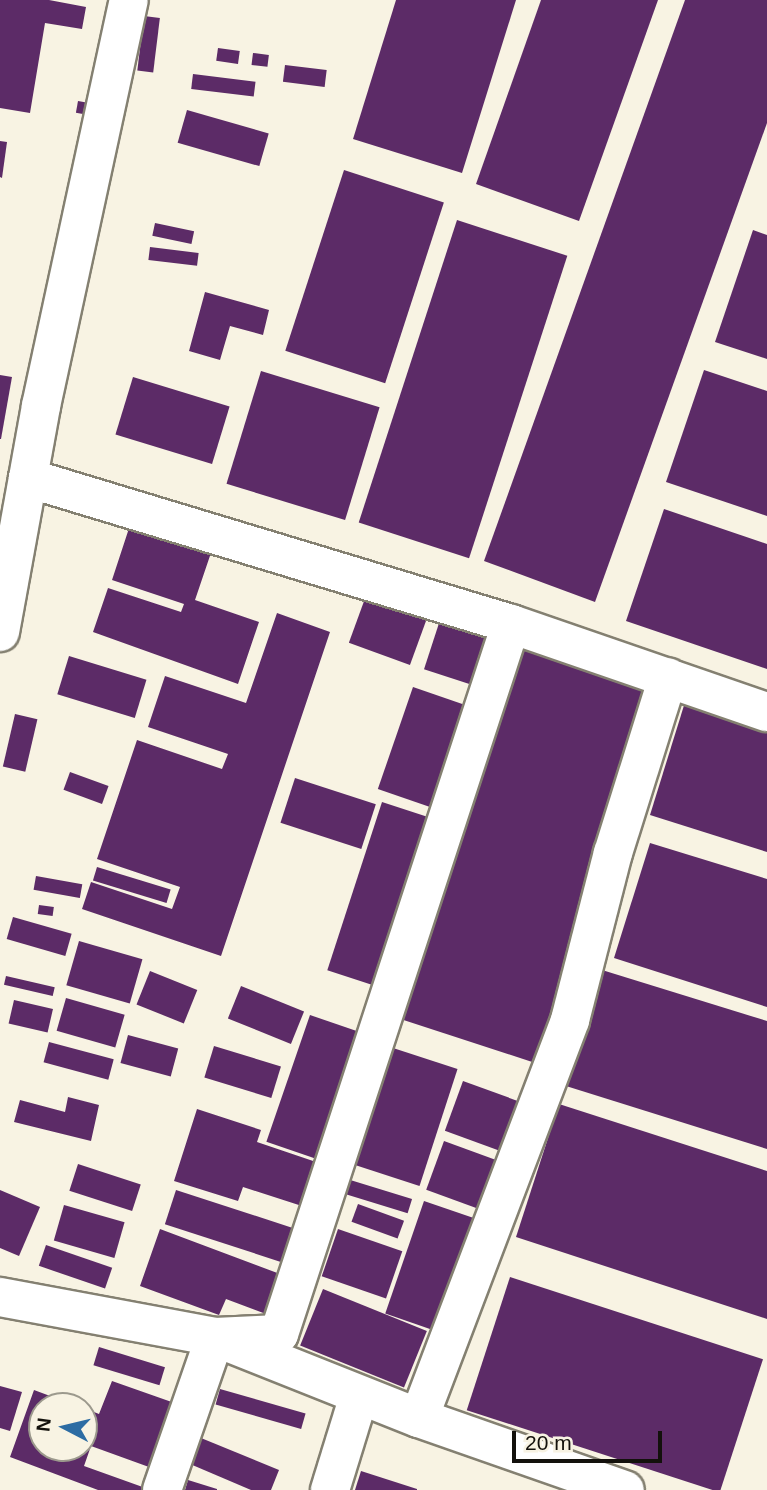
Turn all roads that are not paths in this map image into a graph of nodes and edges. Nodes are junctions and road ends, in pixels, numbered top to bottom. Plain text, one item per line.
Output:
1 (129, 0) edge
2 (28, 478) junction
3 (511, 624) junction
4 (0, 632) edge
5 (668, 677) junction
6 (767, 712) edge
7 (0, 1297) edge
8 (215, 1337) junction
9 (359, 1396) junction
10 (419, 1418) junction
11 (162, 1490) edge
12 (330, 1490) edge
13 (625, 1490) edge

1 - 2 street
2 - 3 street
2 - 4 street
3 - 5 street
3 - 8 street
5 - 6 street
5 - 10 street
7 - 8 street
8 - 9 street
8 - 11 street
9 - 10 street
9 - 12 street
10 - 13 street

